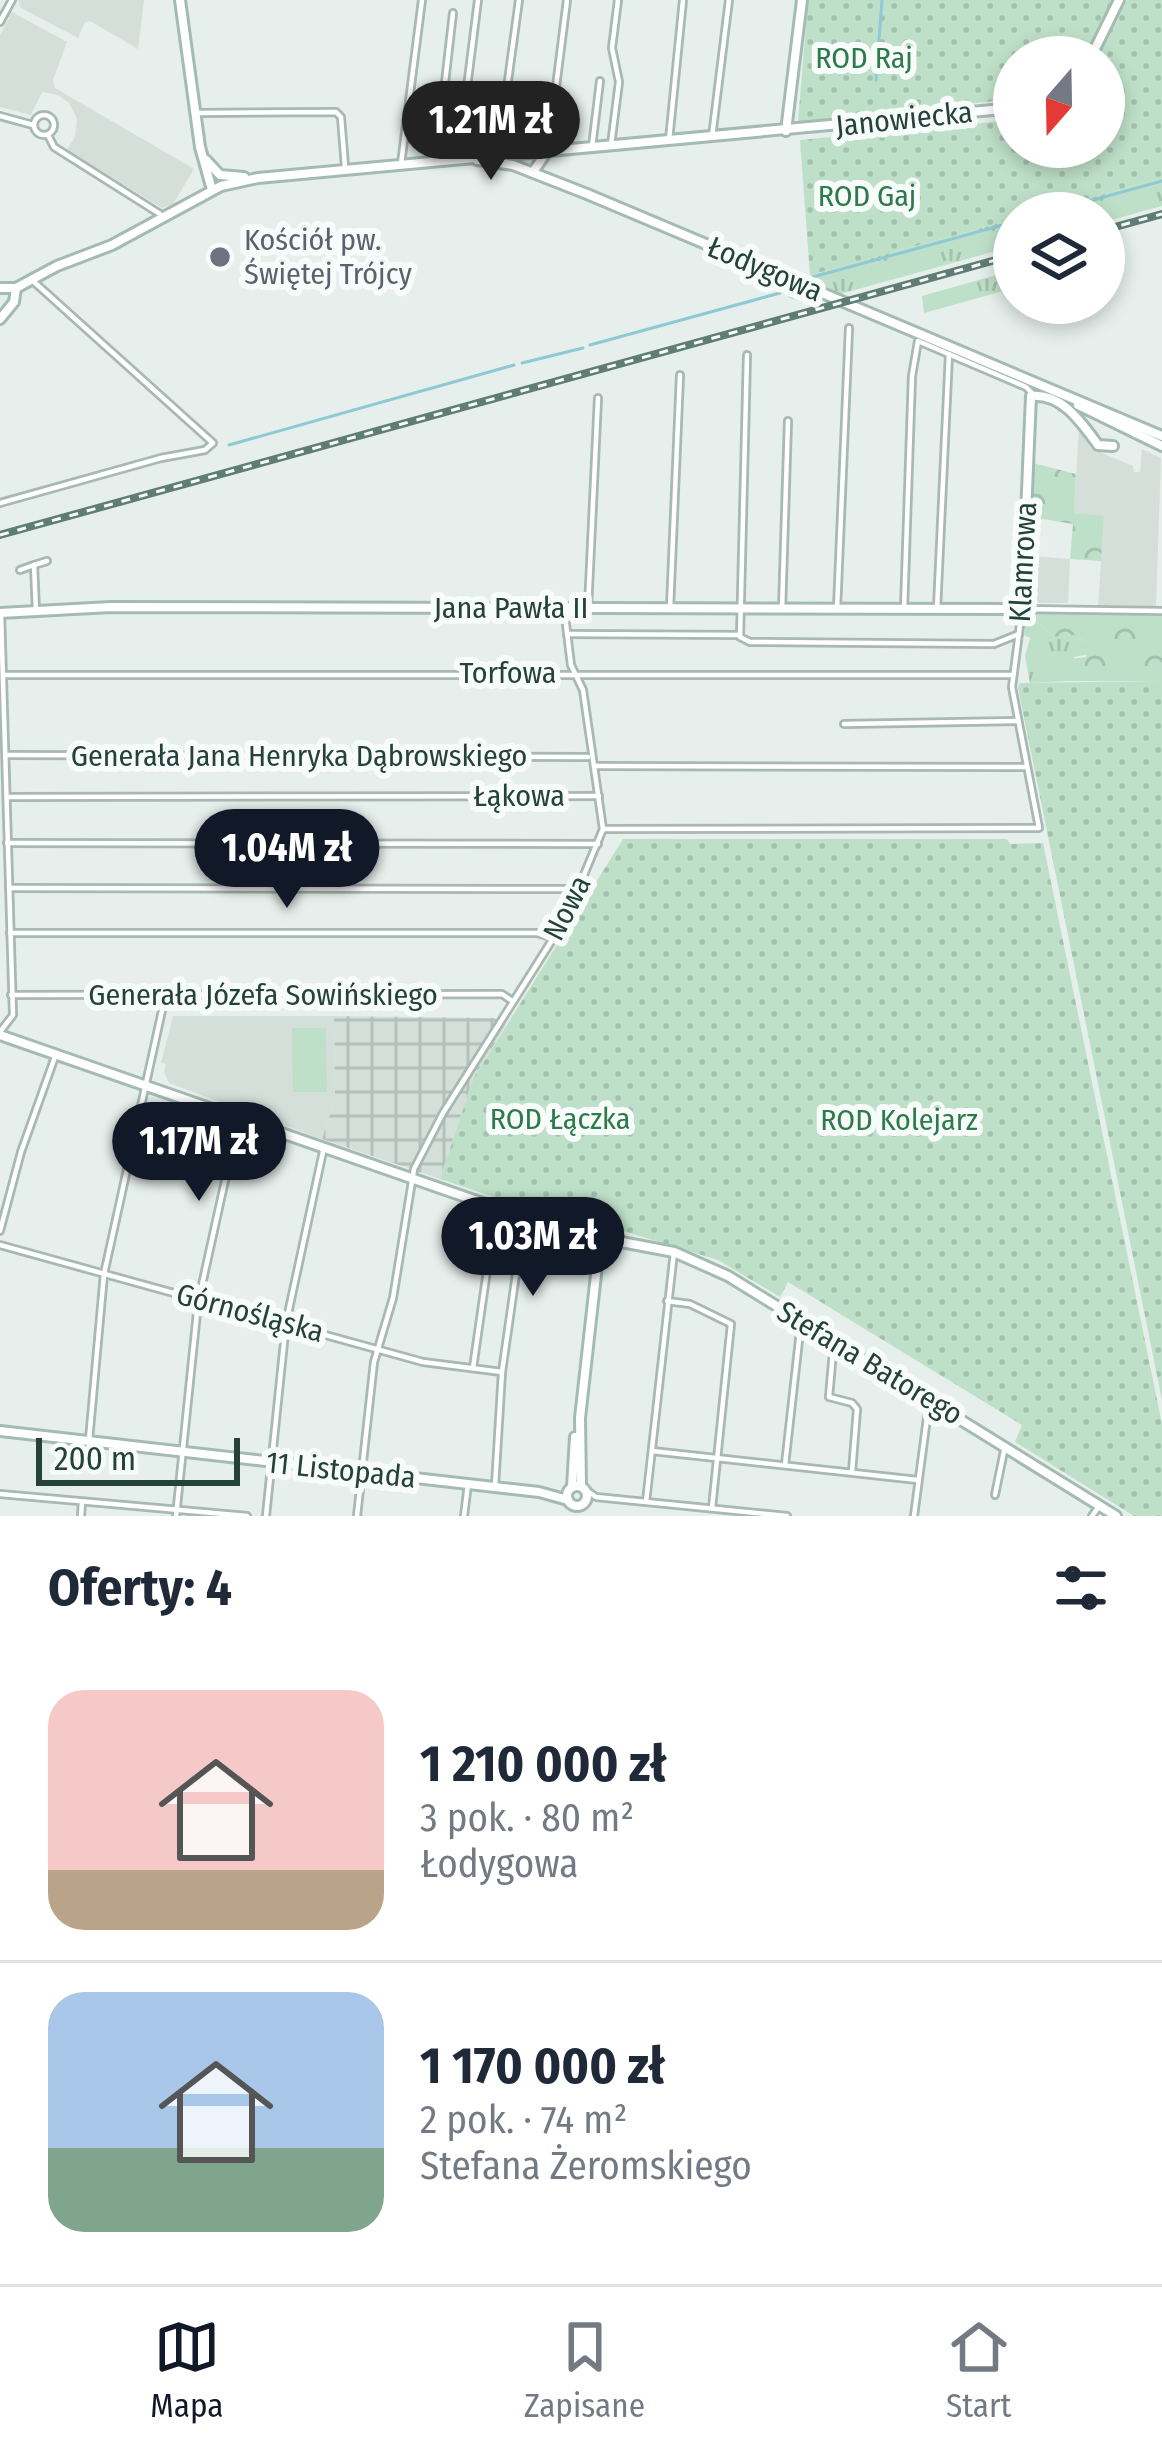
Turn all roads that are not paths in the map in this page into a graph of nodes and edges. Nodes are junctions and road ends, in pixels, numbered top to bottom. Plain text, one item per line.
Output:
1 (12, 0) edge
2 (180, 0) edge
3 (422, 0) edge
4 (478, 0) edge
5 (519, 0) edge
6 (567, 0) edge
7 (618, 0) edge
8 (683, 0) edge
9 (729, 0) edge
10 (802, 0) edge
11 (1119, 0) edge
12 (453, 14) dead end
13 (0, 22) edge
14 (1101, 36) edge
15 (600, 81) dead end
16 (993, 110) edge
17 (196, 113) junction
18 (0, 116) edge
19 (33, 125) junction
20 (790, 130) junction
21 (48, 135) junction
22 (712, 137) junction
23 (669, 140) junction
24 (200, 146) junction
25 (611, 146) junction
26 (592, 147) junction
27 (548, 150) junction
28 (498, 154) junction
29 (458, 159) junction
30 (436, 161) junction
31 (400, 164) junction
32 (345, 169) junction
33 (532, 172) junction
34 (258, 178) junction
35 (212, 190) junction
36 (160, 214) dead end
37 (33, 280) junction
38 (0, 288) edge
39 (16, 288) junction
40 (0, 319) edge
41 (849, 328) dead end
42 (950, 354) junction
43 (747, 355) dead end
44 (680, 375) dead end
45 (1033, 395) junction
46 (598, 398) dead end
47 (788, 421) dead end
48 (1127, 426) junction
49 (1162, 436) edge
50 (1162, 446) edge
51 (0, 503) edge
52 (47, 561) dead end
53 (34, 565) junction
54 (20, 570) dead end
55 (565, 608) junction
56 (588, 608) junction
57 (670, 608) junction
58 (740, 609) junction
59 (837, 609) junction
60 (904, 609) junction
61 (937, 609) junction
62 (1022, 609) junction
63 (782, 610) junction
64 (36, 611) junction
65 (1162, 611) edge
66 (0, 613) edge
67 (567, 634) junction
68 (740, 634) junction
69 (1020, 634) junction
70 (575, 673) junction
71 (3, 675) edge
72 (1012, 675) junction
73 (2, 720) edge
74 (1018, 721) junction
75 (844, 724) dead end
76 (6, 754) junction
77 (591, 757) junction
78 (594, 766) junction
79 (1027, 767) junction
80 (599, 796) junction
81 (7, 797) junction
82 (603, 829) junction
83 (598, 844) junction
84 (5, 847) edge
85 (9, 888) junction
86 (579, 889) junction
87 (10, 933) junction
88 (554, 938) junction
89 (11, 995) junction
90 (165, 997) junction
91 (512, 1001) junction
92 (0, 1034) edge
93 (56, 1054) junction
94 (146, 1085) junction
95 (239, 1117) junction
96 (324, 1148) junction
97 (412, 1179) junction
98 (496, 1208) junction
99 (524, 1218) junction
100 (0, 1231) edge
101 (591, 1236) junction
102 (611, 1240) junction
103 (0, 1246) edge
104 (599, 1247) junction
105 (674, 1252) junction
106 (104, 1274) junction
107 (199, 1300) junction
108 (667, 1301) junction
109 (801, 1322) junction
110 (286, 1323) junction
111 (378, 1349) junction
112 (833, 1352) dead end
113 (473, 1368) junction
114 (502, 1372) junction
115 (930, 1400) junction
116 (0, 1431) edge
117 (88, 1442) junction
118 (1005, 1446) junction
119 (652, 1451) junction
120 (183, 1452) junction
121 (718, 1458) junction
122 (273, 1462) junction
123 (784, 1465) junction
124 (363, 1472) junction
125 (852, 1472) junction
126 (918, 1480) junction
127 (467, 1484) junction
128 (495, 1487) junction
129 (0, 1495) edge
130 (994, 1495) dead end
131 (575, 1500) edge
132 (82, 1502) junction
133 (646, 1502) junction
134 (1100, 1505) junction
135 (712, 1508) junction
136 (177, 1513) edge
137 (81, 1516) edge
138 (247, 1516) edge
139 (266, 1516) edge
140 (357, 1516) edge
141 (464, 1516) edge
142 (787, 1516) edge
143 (914, 1516) edge
144 (1092, 1516) edge
145 (1116, 1516) edge

1 - 13 street
2 - 17 street
3 - 31 street
4 - 29 street
5 - 28 street
6 - 27 street
7 - 25 street
8 - 23 street
9 - 22 street
10 - 20 street
11 - 14 street
12 - 30 street
15 - 26 street
16 - 20 street, Janowiecka
17 - 24 street
17 - 32 street
18 - 19 street
19 - 21 street
19 - 21 street
20 - 22 street, Janowiecka
21 - 36 street
22 - 23 street, Janowiecka
23 - 25 street, Janowiecka
24 - 34 street
24 - 35 street
25 - 26 street, Janowiecka
26 - 27 street, Janowiecka
27 - 28 street, Janowiecka
27 - 33 street
28 - 29 street, Janowiecka
29 - 30 street
29 - 33 street, Łodygowa
30 - 31 street
31 - 32 street
32 - 34 street
33 - 48 street, Łodygowa
34 - 35 street
35 - 37 street
37 - 39 street
37 - 51 street
38 - 39 street
39 - 40 street
41 - 59 street
42 - 45 street
42 - 60 street
42 - 61 street
43 - 58 street
44 - 57 street
45 - 48 street
45 - 62 street, Klamrowa
46 - 56 street
47 - 63 street
48 - 49 street, Łodygowa
48 - 50 street, Łodygowa
52 - 53 street
53 - 54 street
53 - 64 street
55 - 56 street, Jana Pawła II
55 - 64 street, Jana Pawła II
55 - 67 street, Nowa
56 - 57 street, Jana Pawła II
57 - 58 street, Jana Pawła II
58 - 63 street, Jana Pawła II
58 - 68 street
59 - 60 street, Jana Pawła II
59 - 63 street, Jana Pawła II
60 - 61 street, Jana Pawła II
61 - 62 street, Jana Pawła II
62 - 65 street
62 - 69 street, Klamrowa
64 - 66 street, Jana Pawła II
66 - 71 street
67 - 68 street
67 - 70 street, Nowa
68 - 69 street
69 - 72 street, Klamrowa
70 - 71 street, Torfowa
70 - 72 street, Torfowa
70 - 77 street, Nowa
71 - 73 street
72 - 74 street, Klamrowa
73 - 76 street
74 - 75 street
74 - 79 street, Klamrowa
76 - 77 street, Generała Jana Henryka Dąbrowskiego
76 - 81 street
77 - 78 street, Nowa
78 - 79 street, Łąkowa
78 - 80 street, Nowa
79 - 82 street, Klamrowa
80 - 81 street, Łąkowa
80 - 82 street, Nowa
81 - 84 street
82 - 83 street, Nowa
83 - 84 street
83 - 86 street, Nowa
84 - 85 street
85 - 86 street
85 - 87 street
86 - 88 street, Nowa
87 - 88 street
87 - 89 street
88 - 91 street, Nowa
89 - 90 street, Generała Józefa Sowińskiego
89 - 92 street
90 - 91 street, Generała Józefa Sowińskiego
90 - 94 street
91 - 97 street, Nowa
92 - 93 street
93 - 94 street
93 - 100 street
94 - 95 street
94 - 106 street
95 - 96 street
95 - 107 street
96 - 97 street
96 - 110 street
97 - 98 street
97 - 111 street, Nowa
98 - 99 street
98 - 113 street
99 - 101 street
99 - 114 street
101 - 102 street, Stefana Batorego
101 - 104 street
102 - 104 street
102 - 105 street, Stefana Batorego
103 - 106 street, Górnośląska
104 - 131 street
105 - 108 street
105 - 109 street, Stefana Batorego
106 - 107 street, Górnośląska
106 - 117 street
107 - 110 street, Górnośląska
107 - 120 street
108 - 119 street
108 - 121 street
109 - 115 street, Stefana Batorego
109 - 123 street
110 - 111 street, Górnośląska
110 - 122 street
111 - 113 street, Górnośląska
111 - 124 street, Nowa
112 - 125 street
113 - 114 street, Górnośląska
114 - 128 street
115 - 118 street, Stefana Batorego
115 - 126 street
116 - 117 street, 11 Listopada
117 - 120 street, 11 Listopada
118 - 130 street
118 - 134 street, Stefana Batorego
119 - 121 street
119 - 133 street
120 - 122 street, 11 Listopada
120 - 136 street
121 - 123 street
121 - 135 street
122 - 124 street, 11 Listopada
122 - 139 street
123 - 125 street
124 - 127 street, 11 Listopada
124 - 140 street, Nowa
125 - 126 street
126 - 143 street
127 - 128 street, 11 Listopada
127 - 141 street
128 - 131 street, 11 Listopada
129 - 132 street
131 - 133 street
132 - 136 street
132 - 137 street
133 - 135 street
134 - 144 street
134 - 145 street, Stefana Batorego
135 - 142 street
136 - 138 street

